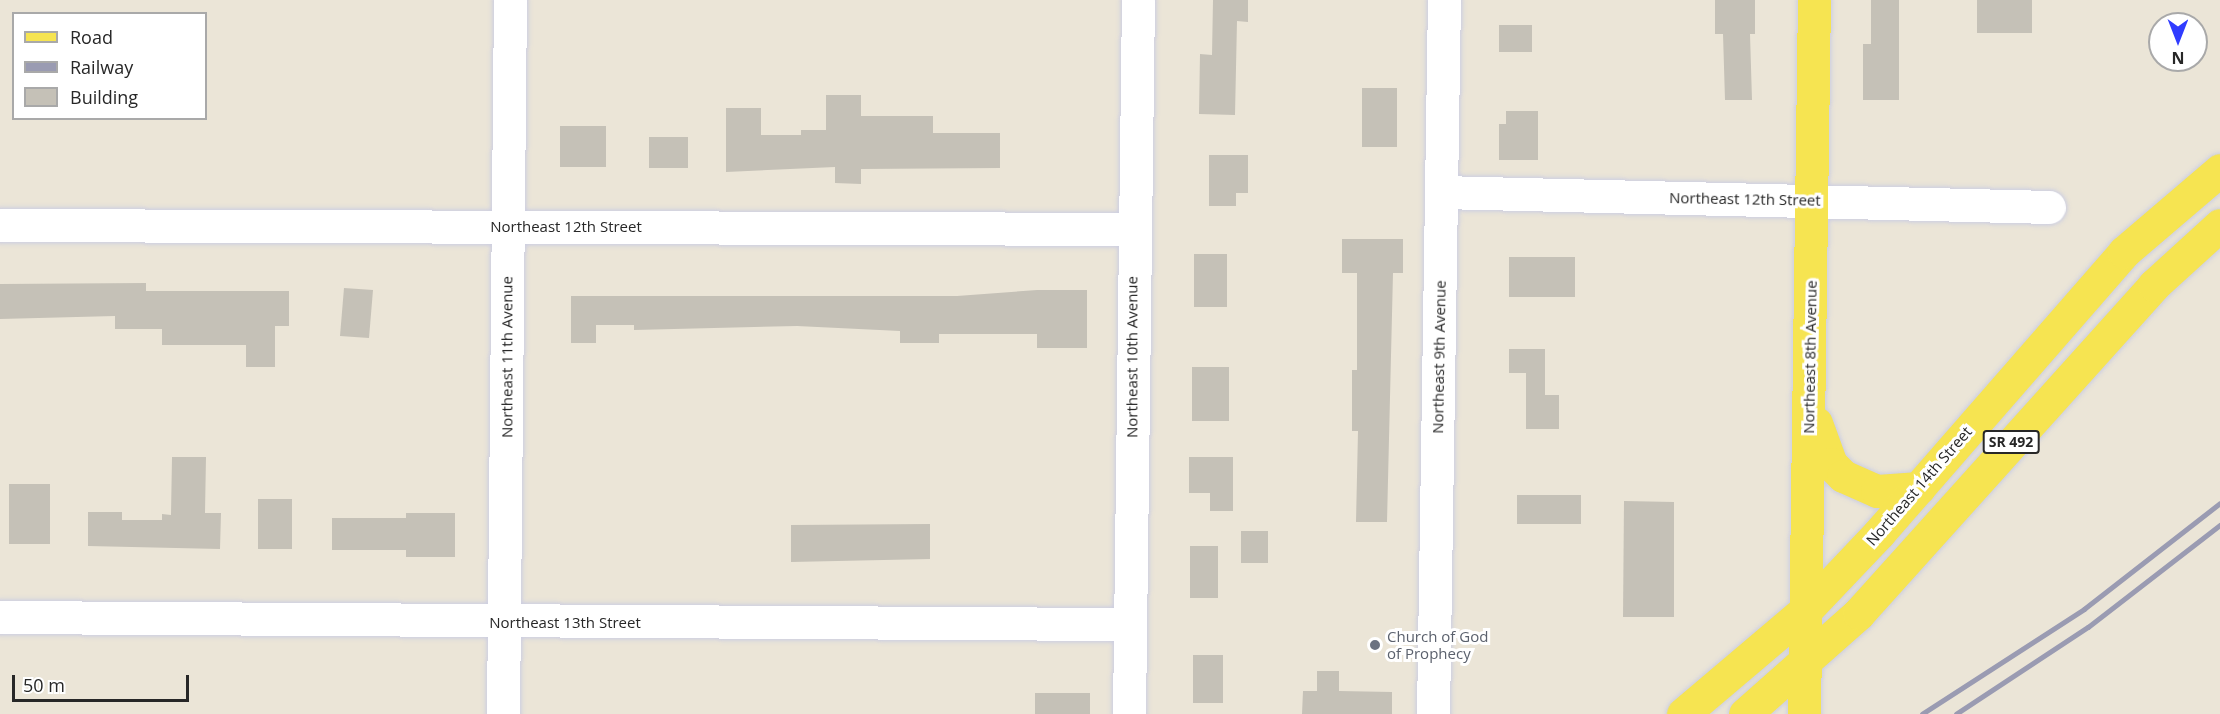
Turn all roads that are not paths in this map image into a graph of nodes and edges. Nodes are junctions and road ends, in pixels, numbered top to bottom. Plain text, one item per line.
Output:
1 (510, 0) edge
2 (1138, 0) edge
3 (1444, 0) edge
4 (1814, 0) edge
5 (2220, 170) edge
6 (1441, 192) junction
7 (1812, 200) junction
8 (2049, 207) dead end
9 (0, 225) edge
10 (2220, 225) edge
11 (508, 227) junction
12 (1133, 229) junction
13 (1810, 406) junction
14 (1919, 488) junction
15 (1807, 609) junction
16 (0, 617) edge
17 (505, 623) junction
18 (1129, 624) junction
19 (1806, 663) junction
20 (503, 714) edge
21 (1129, 714) edge
22 (1433, 714) edge
23 (1683, 714) edge
24 (1745, 714) edge
25 (1804, 714) edge

1 - 11 street, Northeast 11th Avenue
2 - 12 street, Northeast 10th Avenue
3 - 6 street, Northeast 9th Avenue
4 - 7 main road, Northeast 8th Avenue
5 - 14 main road, Northeast 14th Street / SR 492
6 - 7 street, Northeast 12th Street
6 - 22 street, Northeast 9th Avenue
7 - 8 street, Northeast 12th Street
7 - 13 main road, Northeast 8th Avenue
9 - 11 street, Northeast 12th Street
10 - 19 main road, SR 492
11 - 12 street, Northeast 12th Street
11 - 17 street, Northeast 11th Avenue
12 - 18 street, Northeast 10th Avenue
13 - 14 main road
13 - 15 main road, Northeast 8th Avenue
14 - 15 main road, Northeast 14th Street / SR 492
15 - 19 main road, Northeast 8th Avenue
15 - 23 main road, Northeast 14th Street / SR 492
16 - 17 street, Northeast 13th Street
17 - 18 street, Northeast 13th Street
17 - 20 street, Northeast 11th Avenue
18 - 21 street, Northeast 10th Avenue
19 - 24 main road, SR 492
19 - 25 main road, Northeast 8th Avenue

